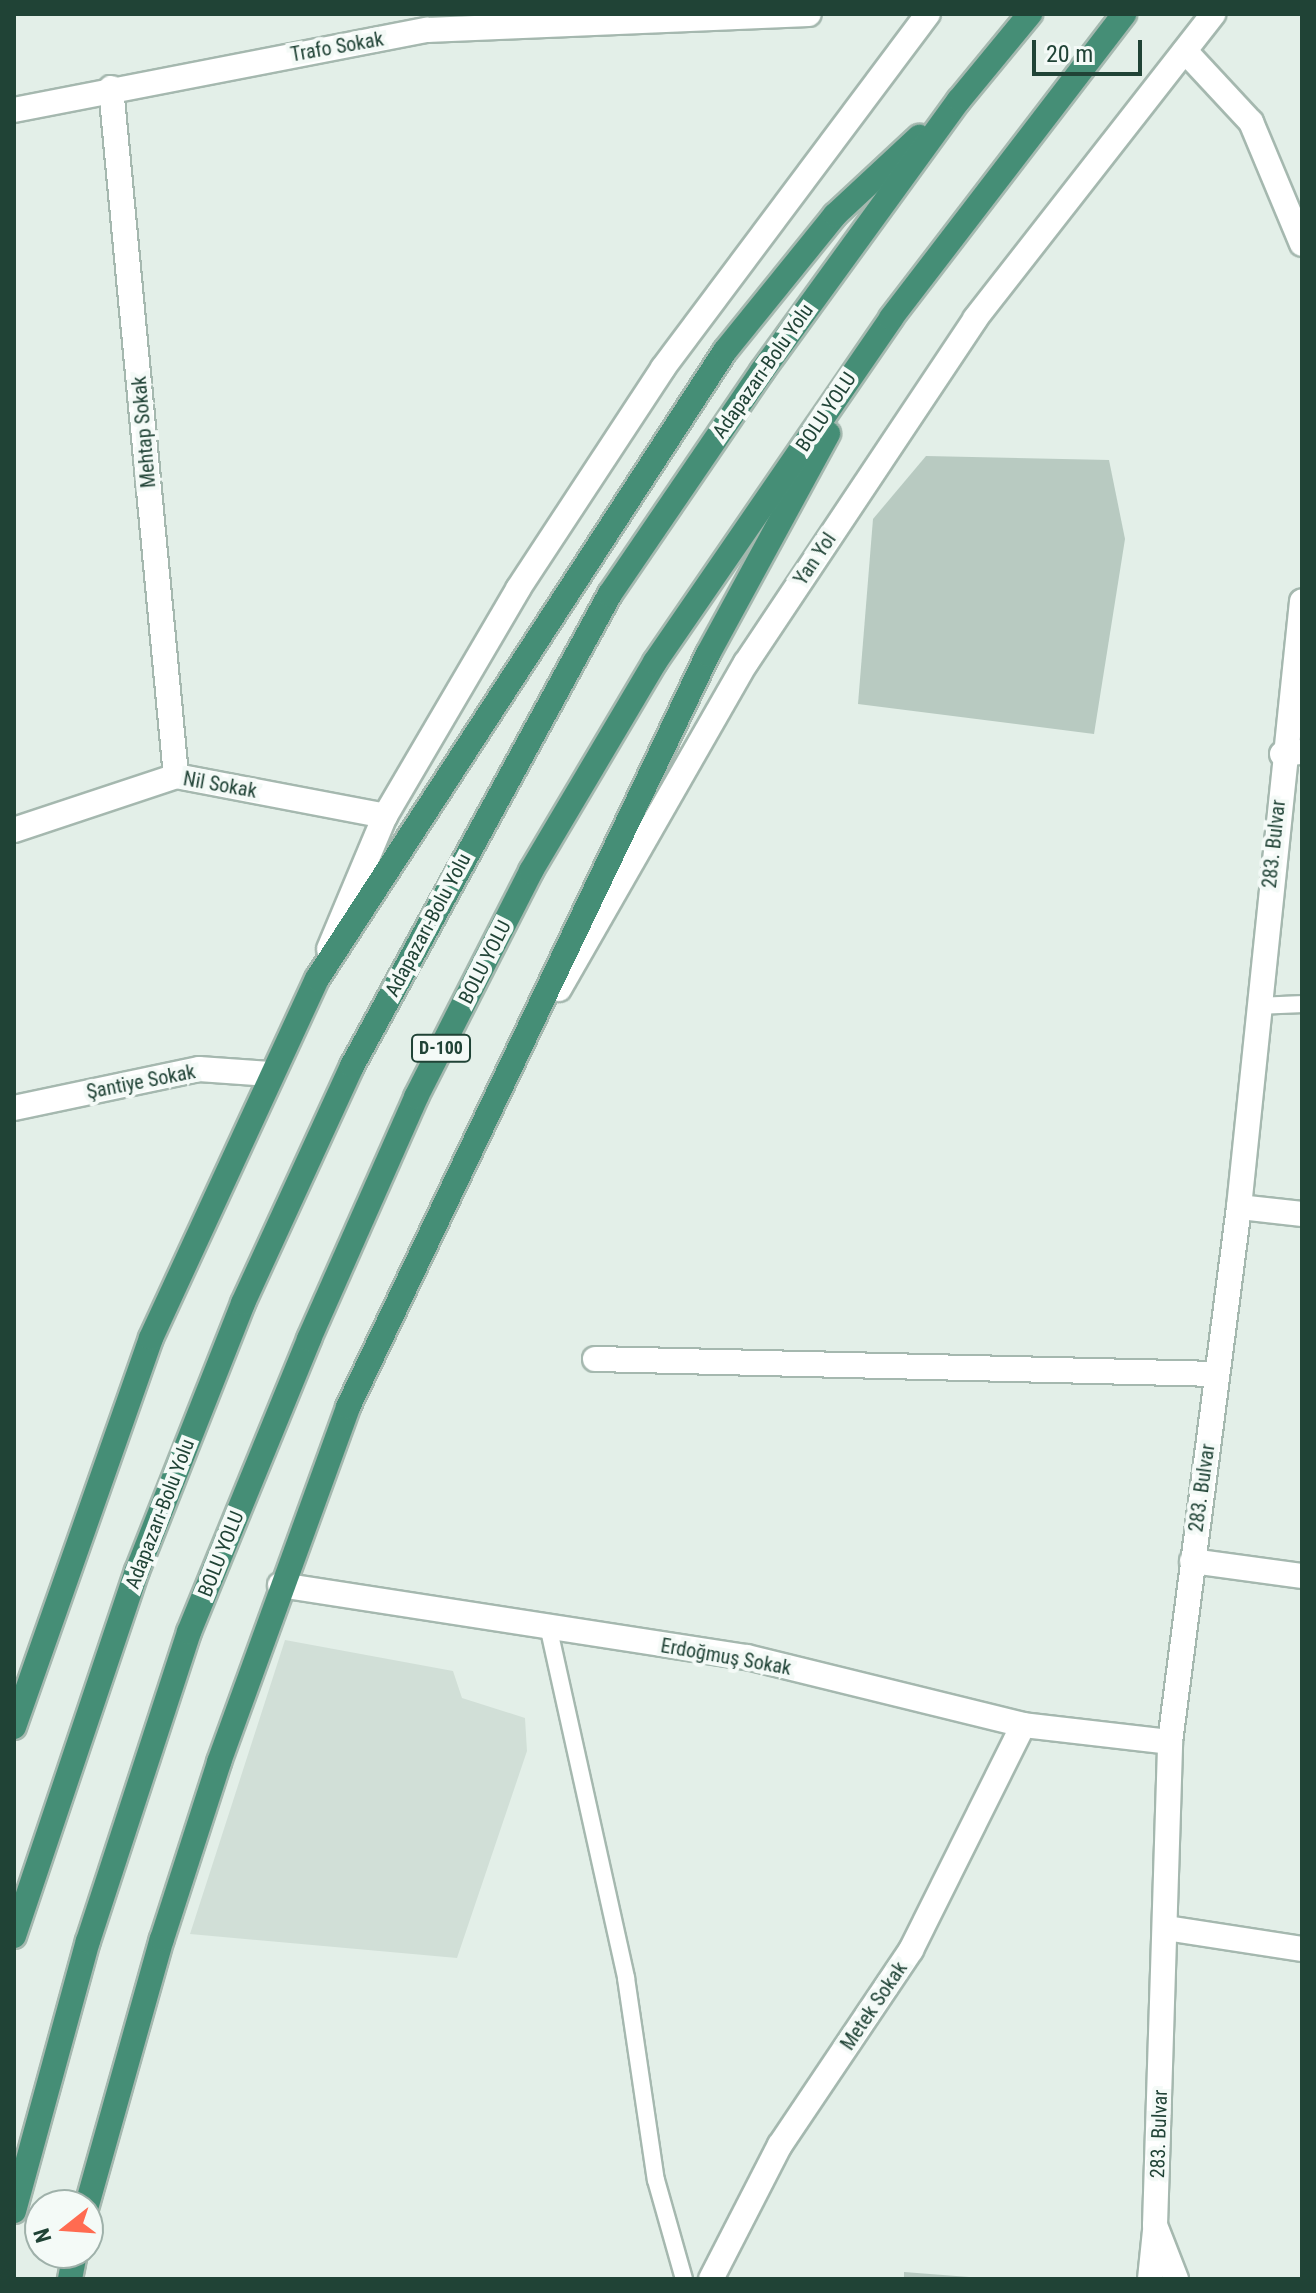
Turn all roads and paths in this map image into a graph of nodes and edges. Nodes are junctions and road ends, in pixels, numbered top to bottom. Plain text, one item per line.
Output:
1 (809, 14) edge
2 (928, 14) edge
3 (1030, 14) edge
4 (1124, 14) edge
5 (1213, 14) edge
6 (489, 19) edge
7 (1185, 51) junction
8 (111, 88) junction
9 (959, 100) junction
10 (14, 110) edge
11 (1302, 244) edge
12 (891, 318) junction
13 (1302, 601) edge
14 (1292, 753) edge
15 (176, 776) junction
16 (385, 816) junction
17 (14, 830) edge
18 (317, 979) junction
19 (1302, 1004) edge
20 (1258, 1006) junction
21 (270, 1074) junction
22 (14, 1108) edge
23 (472, 1140) junction
24 (1239, 1207) junction
25 (1302, 1214) edge
26 (595, 1359) dead end
27 (1217, 1374) junction
28 (1192, 1561) junction
29 (1302, 1576) edge
30 (280, 1585) junction
31 (549, 1630) junction
32 (1023, 1725) junction
33 (14, 1727) edge
34 (1170, 1742) junction
35 (1166, 1928) junction
36 (14, 1936) edge
37 (1302, 1949) edge
38 (92, 2189) edge
39 (14, 2211) edge
40 (1155, 2225) junction
41 (684, 2279) edge
42 (711, 2279) edge
43 (1150, 2279) edge
44 (1163, 2279) edge
45 (1176, 2279) edge

1 - 6 street, Trafo Sokak
2 - 16 street
3 - 9 highway, Adapazarı-Bolu Yolu
4 - 12 highway, BOLU YOLU / D-100
5 - 7 street, Yan Yol
6 - 8 street, Trafo Sokak
7 - 11 street
7 - 23 street, Yan Yol
8 - 10 street, Trafo Sokak
8 - 15 street, Mehtap Sokak
9 - 18 highway
9 - 36 highway, Adapazarı-Bolu Yolu
12 - 23 highway
12 - 39 highway, BOLU YOLU / D-100
13 - 14 street, 283. Bulvar
14 - 20 street, 283. Bulvar
15 - 16 street, Nil Sokak
15 - 17 street, Nil Sokak
16 - 18 street
18 - 21 highway
19 - 20 lane
20 - 24 street, 283. Bulvar
21 - 22 street, Şantiye Sokak
21 - 33 highway
23 - 30 highway
24 - 25 street
24 - 27 street, 283. Bulvar
26 - 27 street
27 - 28 street, 283. Bulvar
28 - 29 street
28 - 34 street, 283. Bulvar
30 - 31 street, Erdoğmuş Sokak
30 - 38 highway
31 - 32 street, Erdoğmuş Sokak
31 - 41 lane
32 - 34 street, Erdoğmuş Sokak
32 - 42 street, Metek Sokak
34 - 35 street, 283. Bulvar
35 - 37 street
35 - 40 street, 283. Bulvar
40 - 43 street
40 - 44 street
40 - 45 street

